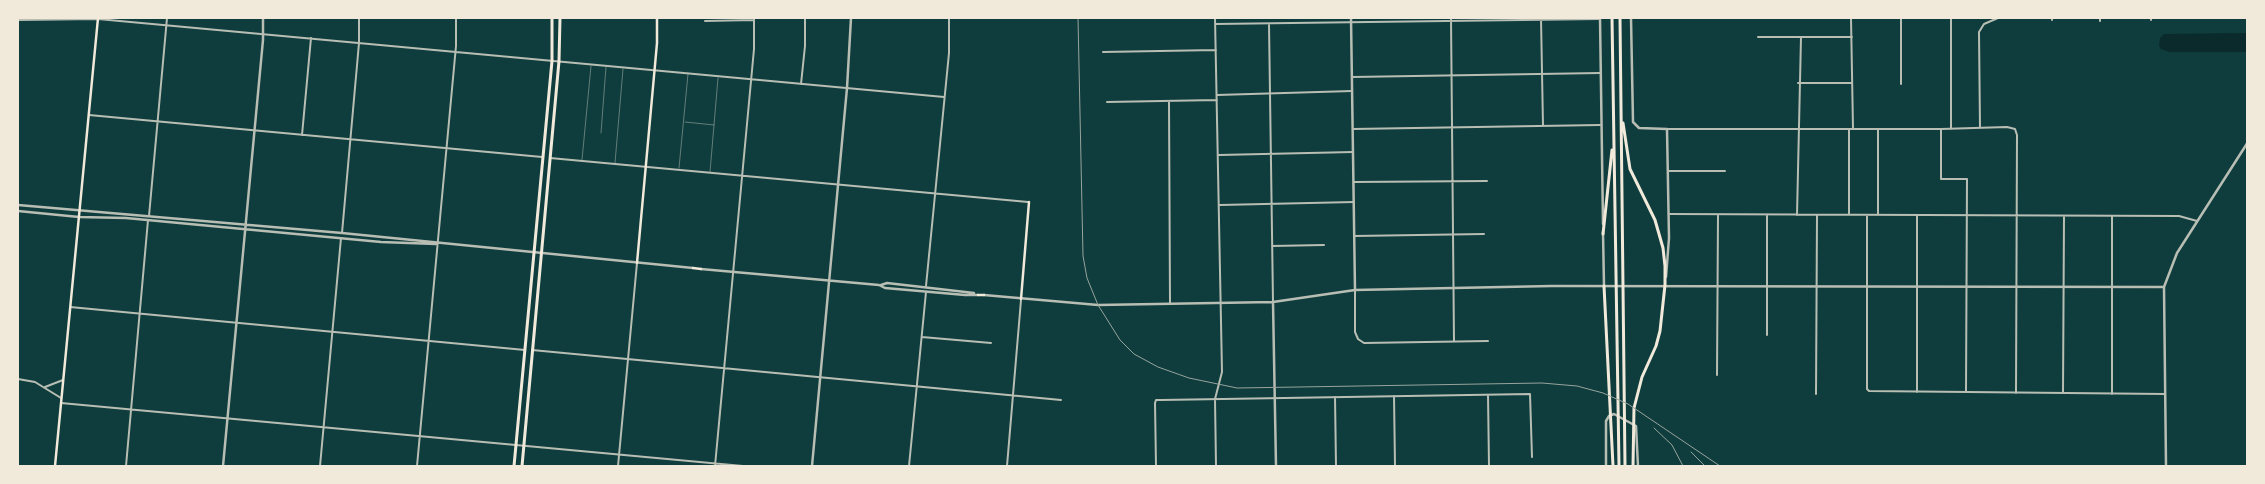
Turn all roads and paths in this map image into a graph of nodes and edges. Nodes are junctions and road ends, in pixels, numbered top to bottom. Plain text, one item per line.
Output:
1 (48, 18) edge
2 (98, 18) edge
3 (166, 18) edge
4 (263, 18) edge
5 (359, 18) edge
6 (456, 18) edge
7 (552, 18) edge
8 (560, 18) edge
9 (657, 18) edge
10 (805, 18) edge
11 (851, 18) edge
12 (949, 18) edge
13 (1215, 18) edge
14 (1351, 18) edge
15 (1600, 18) edge
16 (1612, 18) edge
17 (1620, 18) edge
18 (1631, 18) edge
19 (1670, 18) edge
20 (1851, 18) edge
21 (1901, 18) edge
22 (1951, 18) edge
23 (1998, 18) edge
24 (754, 19) edge
25 (1451, 19) edge
26 (1541, 19) edge
27 (18, 20) edge
28 (705, 22) dead end
29 (1351, 23) junction
30 (1215, 24) junction
31 (1269, 24) junction
32 (167, 25) junction
33 (263, 34) junction
34 (1758, 37) dead end
35 (1800, 37) junction
36 (1852, 37) junction
37 (311, 38) junction
38 (359, 43) junction
39 (1216, 50) junction
40 (456, 51) junction
41 (1103, 52) dead end
42 (552, 61) junction
43 (559, 61) junction
44 (591, 64) junction
45 (606, 66) junction
46 (623, 67) junction
47 (655, 70) junction
48 (688, 73) junction
49 (1601, 73) junction
50 (1542, 74) junction
51 (1452, 75) junction
52 (719, 76) junction
53 (1352, 77) junction
54 (751, 79) junction
55 (1798, 83) junction
56 (1852, 83) junction
57 (801, 84) junction
58 (1901, 84) dead end
59 (847, 88) junction
60 (1352, 91) junction
61 (1270, 93) junction
62 (1217, 95) junction
63 (944, 97) junction
64 (1217, 100) junction
65 (1107, 102) dead end
66 (1169, 102) junction
67 (1621, 105) junction
68 (89, 115) junction
69 (158, 121) junction
70 (684, 122) junction
71 (714, 125) junction
72 (1602, 125) junction
73 (1543, 126) junction
74 (1452, 127) junction
75 (1353, 128) junction
76 (1798, 128) junction
77 (1980, 128) junction
78 (1667, 129) junction
79 (1849, 129) junction
80 (1853, 129) junction
81 (1878, 129) junction
82 (1941, 129) junction
83 (1951, 129) junction
84 (254, 130) junction
85 (601, 133) dead end
86 (302, 135) junction
87 (1614, 137) junction
88 (350, 139) junction
89 (2248, 142) edge
90 (447, 148) junction
91 (1353, 152) junction
92 (1271, 153) junction
93 (1219, 155) junction
94 (542, 157) junction
95 (550, 158) junction
96 (582, 161) junction
97 (615, 164) junction
98 (646, 167) junction
99 (679, 170) junction
100 (1668, 171) junction
101 (1725, 171) dead end
102 (710, 172) junction
103 (742, 176) junction
104 (1453, 181) junction
105 (1487, 181) dead end
106 (1354, 182) junction
107 (838, 184) junction
108 (935, 193) junction
109 (1029, 202) joint
110 (1354, 202) junction
111 (1272, 204) junction
112 (18, 205) edge
113 (1220, 205) junction
114 (80, 210) junction
115 (18, 212) edge
116 (1669, 214) junction
117 (1797, 214) junction
118 (1718, 215) junction
119 (1767, 215) junction
120 (1817, 215) junction
121 (1849, 215) junction
122 (1867, 215) junction
123 (1878, 215) junction
124 (1917, 215) junction
125 (149, 216) junction
126 (1967, 216) junction
127 (2016, 216) junction
128 (2064, 216) junction
129 (2112, 216) junction
130 (79, 217) junction
131 (148, 220) junction
132 (2198, 221) junction
133 (246, 224) junction
134 (245, 229) junction
135 (342, 233) junction
136 (1484, 234) dead end
137 (1603, 234) junction
138 (1453, 235) junction
139 (1354, 236) junction
140 (342, 238) junction
141 (438, 244) junction
142 (1324, 245) dead end
143 (1272, 246) junction
144 (534, 254) junction
145 (542, 254) junction
146 (637, 263) junction
147 (693, 268) joint
148 (701, 269) joint
149 (733, 272) junction
150 (829, 281) junction
151 (879, 285) junction
152 (1665, 285) junction
153 (1604, 286) junction
154 (1717, 286) junction
155 (1767, 286) junction
156 (1817, 286) junction
157 (1867, 286) junction
158 (1917, 286) junction
159 (926, 287) junction
160 (1967, 287) junction
161 (2016, 287) junction
162 (2064, 287) junction
163 (2112, 287) junction
164 (2164, 287) junction
165 (1453, 288) junction
166 (1355, 290) junction
167 (926, 292) junction
168 (978, 295) junction
169 (984, 295) joint
170 (1021, 299) junction
171 (1273, 302) junction
172 (1221, 303) junction
173 (1170, 304) junction
174 (70, 307) junction
175 (140, 314) junction
176 (236, 323) junction
177 (333, 332) junction
178 (1767, 336) dead end
179 (922, 337) junction
180 (429, 341) junction
181 (1454, 341) junction
182 (1488, 341) dead end
183 (990, 343) dead end
184 (525, 350) junction
185 (532, 350) junction
186 (628, 359) junction
187 (724, 368) junction
188 (1717, 375) dead end
189 (821, 377) junction
190 (18, 379) edge
191 (63, 380) junction
192 (917, 386) junction
193 (45, 387) junction
194 (1917, 392) junction
195 (1966, 392) junction
196 (2016, 393) junction
197 (2063, 393) junction
198 (1816, 394) dead end
199 (2112, 394) junction
200 (2166, 394) junction
201 (1013, 395) junction
202 (1488, 395) junction
203 (1394, 396) junction
204 (1334, 397) junction
205 (61, 398) junction
206 (1275, 398) junction
207 (1214, 399) junction
208 (1061, 400) dead end
209 (61, 403) junction
210 (131, 410) junction
211 (227, 419) junction
212 (324, 428) junction
213 (420, 437) junction
214 (516, 446) junction
215 (523, 446) junction
216 (619, 456) junction
217 (1532, 457) dead end
218 (715, 465) edge
219 (55, 466) edge
220 (126, 466) edge
221 (223, 466) edge
222 (320, 466) edge
223 (417, 466) edge
224 (514, 466) edge
225 (522, 466) edge
226 (618, 466) edge
227 (743, 466) edge
228 (812, 466) edge
229 (909, 466) edge
230 (1006, 466) edge
231 (1156, 466) edge
232 (1216, 466) edge
233 (1276, 466) edge
234 (1336, 466) edge
235 (1395, 466) edge
236 (1489, 466) edge
237 (1606, 466) edge
238 (1612, 466) edge
239 (1620, 466) edge
240 (1625, 466) edge
241 (1633, 466) edge
242 (1638, 466) edge
243 (2166, 466) edge

1 - 2 street
1 - 27 street
2 - 32 street
2 - 68 main road
3 - 32 street
4 - 33 street
5 - 38 street
6 - 40 street
7 - 42 main road
8 - 43 main road
9 - 47 main road
10 - 57 street
11 - 59 street
12 - 63 street
13 - 30 street
14 - 29 street
15 - 26 street
15 - 49 street
16 - 87 main road
17 - 67 main road
18 - 19 street
18 - 78 street
20 - 36 street
21 - 58 street
22 - 83 street
23 - 77 street
24 - 28 street
24 - 54 street
25 - 26 street
25 - 29 street
25 - 51 street
26 - 50 street
29 - 31 street
29 - 53 street
30 - 31 street
30 - 39 street
31 - 61 street
32 - 33 street
32 - 69 street
33 - 37 street
33 - 84 street
34 - 35 street
35 - 36 street
35 - 55 street
36 - 56 street
37 - 38 street
37 - 86 street
38 - 40 street
38 - 88 street
39 - 41 street
39 - 62 street
40 - 42 street
40 - 90 street
42 - 43 street
42 - 94 main road
43 - 44 street
43 - 95 main road
44 - 45 street
44 - 96 lane
45 - 46 street
45 - 85 lane
46 - 47 street
46 - 97 lane
47 - 48 street
47 - 98 main road
48 - 52 street
48 - 70 lane
49 - 50 street
49 - 72 street
50 - 51 street
50 - 73 street
51 - 53 street
51 - 74 street
52 - 54 street
52 - 71 lane
53 - 60 street
54 - 57 street
54 - 103 street
55 - 56 street
55 - 76 street
56 - 80 street
57 - 59 street
59 - 63 street
59 - 107 street
60 - 61 street
60 - 75 street
61 - 62 street
61 - 92 street
62 - 64 street
63 - 108 street
64 - 66 street
64 - 93 street
65 - 66 street
66 - 173 street
67 - 152 main road
67 - 240 main road
68 - 69 street
68 - 114 main road
69 - 84 street
69 - 125 street
70 - 71 lane
70 - 99 lane
71 - 102 lane
72 - 73 street
72 - 137 street
73 - 74 street
74 - 75 street
74 - 104 street
75 - 91 street
76 - 78 street
76 - 79 street
76 - 117 street
77 - 83 street
77 - 127 street
78 - 100 street
79 - 80 street
79 - 121 street
80 - 81 street
81 - 82 street
81 - 123 street
82 - 83 street
82 - 126 street
84 - 86 street
84 - 133 street
86 - 88 street
87 - 137 main road
87 - 239 main road
88 - 90 street
88 - 135 street
89 - 132 street
90 - 94 street
90 - 141 street
91 - 92 street
91 - 106 street
92 - 93 street
92 - 111 street
93 - 113 street
94 - 144 main road
95 - 96 street
95 - 145 main road
96 - 97 street
97 - 98 street
98 - 99 street
98 - 146 main road
99 - 102 street
100 - 101 street
100 - 116 street
102 - 103 street
103 - 107 street
103 - 149 street
104 - 105 street
104 - 106 street
104 - 138 street
106 - 110 street
107 - 108 street
107 - 150 street
108 - 109 street
108 - 159 street
109 - 170 main road
110 - 111 street
110 - 139 street
111 - 113 street
111 - 143 street
112 - 114 street
113 - 172 street
114 - 125 street
114 - 130 main road
115 - 130 street
116 - 118 street
116 - 152 street
117 - 119 street
117 - 120 street
118 - 119 street
118 - 154 street
119 - 155 street
120 - 121 street
120 - 156 street
121 - 122 street
122 - 123 street
122 - 157 street
123 - 124 street
124 - 126 street
124 - 158 street
125 - 133 street
126 - 127 street
126 - 160 street
127 - 128 street
127 - 161 street
128 - 129 street
128 - 162 street
129 - 132 street
129 - 163 street
130 - 131 street
130 - 174 main road
131 - 134 street
131 - 175 street
132 - 164 street
133 - 134 street
133 - 135 street
134 - 140 street
134 - 176 street
135 - 141 street
136 - 138 street
137 - 153 street
138 - 139 street
138 - 165 street
139 - 166 street
140 - 141 street
140 - 177 street
141 - 144 street
141 - 180 street
142 - 143 street
143 - 171 street
144 - 145 street
144 - 184 main road
145 - 146 street
145 - 185 main road
146 - 147 street
146 - 186 street
147 - 148 main road
148 - 149 street
149 - 150 street
149 - 187 street
150 - 151 street
150 - 189 street
151 - 159 street
151 - 167 street
152 - 153 street
152 - 154 street
152 - 241 main road
153 - 165 street
153 - 238 main road
154 - 155 street
154 - 188 street
155 - 156 street
155 - 178 street
156 - 157 street
156 - 198 street
157 - 158 street
157 - 194 street
158 - 160 street
158 - 194 street
159 - 168 street
160 - 161 street
160 - 195 street
161 - 162 street
161 - 196 street
162 - 163 street
162 - 197 street
163 - 164 street
163 - 199 street
164 - 200 street
165 - 166 street
165 - 181 street
166 - 171 street
166 - 181 street
167 - 168 street
167 - 179 street
168 - 169 main road
169 - 170 street
170 - 173 street
170 - 201 street
171 - 172 street
171 - 206 street
172 - 173 street
172 - 207 street
174 - 175 street
174 - 191 main road
175 - 176 street
175 - 210 street
176 - 177 street
176 - 211 street
177 - 180 street
177 - 212 street
179 - 183 street
179 - 192 street
180 - 184 street
180 - 213 street
181 - 182 street
184 - 214 main road
185 - 186 street
185 - 215 main road
186 - 187 street
186 - 216 street
187 - 189 street
187 - 218 street
189 - 192 street
189 - 228 street
190 - 193 street
191 - 193 street
191 - 205 main road
192 - 201 street
192 - 229 street
193 - 205 street
194 - 195 street
195 - 196 street
196 - 197 street
197 - 199 street
199 - 200 street
200 - 243 street
201 - 208 street
201 - 230 street
202 - 203 street
202 - 217 street
202 - 236 street
203 - 204 street
203 - 235 street
204 - 206 street
204 - 234 street
205 - 209 main road
206 - 207 street
206 - 233 street
207 - 231 street
207 - 232 street
209 - 210 street
209 - 219 main road
210 - 211 street
210 - 220 street
211 - 212 street
211 - 221 street
212 - 213 street
212 - 222 street
213 - 214 street
213 - 223 street
214 - 215 street
214 - 224 main road
215 - 216 street
215 - 225 main road
216 - 218 street
216 - 226 street
218 - 227 street
237 - 242 street

